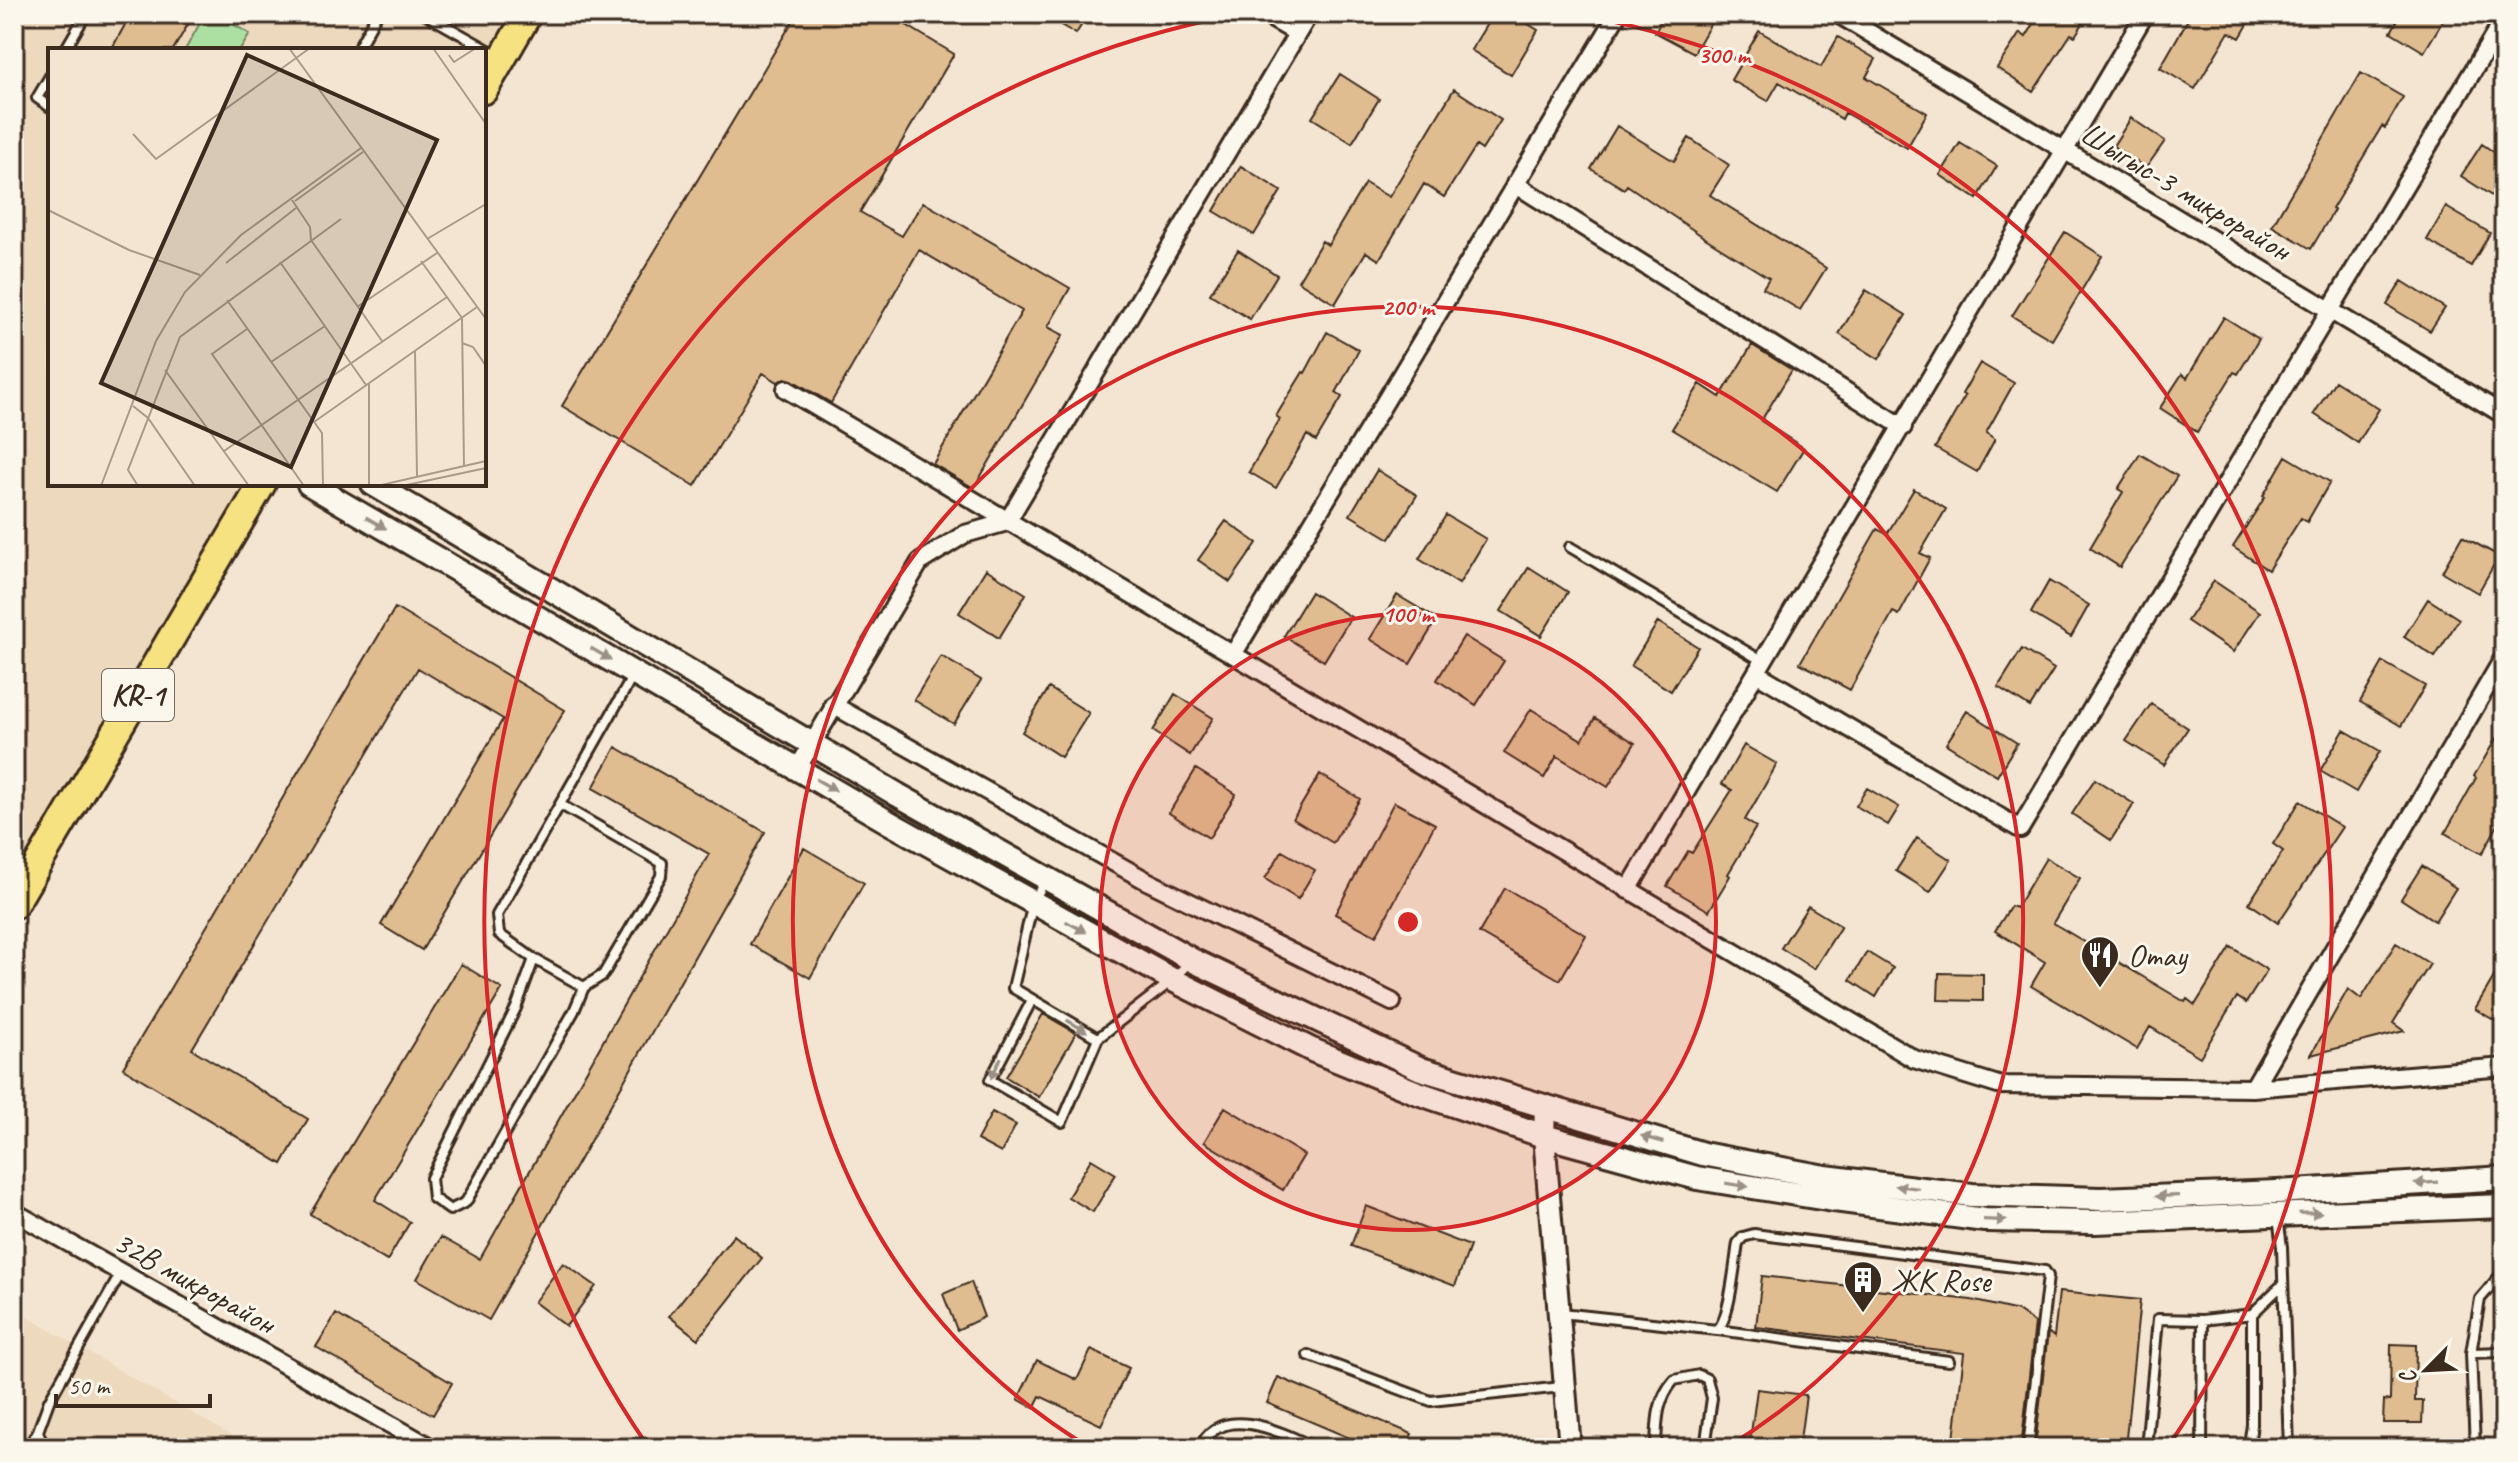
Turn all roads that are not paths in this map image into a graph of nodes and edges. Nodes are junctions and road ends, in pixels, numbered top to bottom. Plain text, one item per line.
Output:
1 (86, 14) edge
2 (377, 14) edge
3 (425, 14) edge
4 (528, 14) edge
5 (1264, 14) edge
6 (1309, 14) edge
7 (1618, 14) edge
8 (1838, 14) edge
9 (2145, 14) edge
10 (2504, 19) edge
11 (1297, 33) junction
12 (66, 48) edge
13 (358, 48) edge
14 (485, 48) edge
15 (486, 48) edge
16 (503, 58) junction
17 (48, 79) edge
18 (486, 87) edge
19 (48, 106) edge
20 (2065, 150) junction
21 (1515, 184) junction
22 (2331, 311) junction
23 (786, 389) dead end
24 (2504, 415) edge
25 (1903, 427) junction
26 (261, 486) edge
27 (312, 486) edge
28 (376, 486) edge
29 (1007, 522) junction
30 (1570, 547) dead end
31 (1234, 653) junction
32 (2504, 657) edge
33 (1761, 668) junction
34 (634, 674) junction
35 (833, 705) junction
36 (812, 743) junction
37 (797, 769) junction
38 (561, 805) junction
39 (1046, 877) junction
40 (1628, 890) junction
41 (1033, 903) junction
42 (14, 905) edge
43 (534, 959) junction
44 (1192, 959) junction
45 (1173, 980) junction
46 (584, 987) junction
47 (1032, 1000) junction
48 (1392, 1002) dead end
49 (1098, 1038) junction
50 (2504, 1067) edge
51 (2253, 1088) junction
52 (1545, 1107) junction
53 (1544, 1136) junction
54 (2500, 1178) edge
55 (2277, 1203) junction
56 (2500, 1206) edge
57 (14, 1212) edge
58 (2504, 1271) edge
59 (121, 1273) junction
60 (2282, 1285) junction
61 (1560, 1313) junction
62 (2252, 1314) junction
63 (2203, 1320) junction
64 (1717, 1330) junction
65 (2504, 1352) edge
66 (2471, 1353) junction
67 (1308, 1355) dead end
68 (1949, 1361) dead end
69 (1565, 1387) junction
70 (38, 1431) junction
71 (28, 1448) edge
72 (44, 1448) edge
73 (432, 1448) edge
74 (1200, 1448) edge
75 (1316, 1448) edge
76 (1570, 1448) edge
77 (1656, 1448) edge
78 (1705, 1448) edge
79 (2028, 1448) edge
80 (2146, 1448) edge
81 (2202, 1448) edge
82 (2240, 1448) edge
83 (2289, 1448) edge
84 (2475, 1448) edge

1 - 12 lane
2 - 13 lane
3 - 14 lane
4 - 16 main road
5 - 11 street
6 - 11 street
7 - 21 street
8 - 20 street, Шыгыс-3 микрорайон
9 - 20 street
10 - 22 street
11 - 29 street
15 - 16 lane
16 - 18 main road
17 - 19 lane
20 - 22 street, Шыгыс-3 микрорайон
20 - 25 street
21 - 25 street
21 - 31 street
22 - 24 street, Шыгыс-3 микрорайон
22 - 33 street
23 - 29 street
25 - 33 street
26 - 42 main road, KR-1
27 -> 34 main road
28 - 36 main road
29 - 31 street
29 - 35 street
30 - 33 lane
31 - 40 street
32 - 51 street
33 - 40 street
34 - 37 main road
34 - 38 lane
35 - 36 street
35 - 48 street
36 - 37 street
36 - 39 main road
37 -> 41 main road
38 - 43 lane
38 - 46 lane
39 - 41 lane
39 - 44 main road
40 - 51 street
41 -> 45 main road
41 - 47 lane
43 - 46 lane
43 - 46 lane
44 - 45 lane
44 - 52 main road
45 - 49 lane
45 - 53 main road
47 -> 49 lane
47 -> 49 lane
50 - 51 street
52 - 53 street
55 -> 52 main road
53 -> 55 main road
53 - 61 street
54 -> 55 main road
54 - 56 lane
55 -> 56 main road
55 - 60 lane
57 - 59 street, 32В микрорайон
58 - 66 lane
59 - 70 lane
59 - 73 street, 32В микрорайон
60 - 62 lane
60 - 83 lane
61 - 64 lane
61 - 69 street
62 - 63 lane
62 - 82 lane
63 - 80 lane
63 - 81 lane
64 - 68 lane
64 - 79 lane
65 - 66 lane
66 - 84 lane
67 - 69 lane
69 - 76 street
70 - 71 lane
70 - 72 lane
74 - 75 lane
77 - 78 lane

